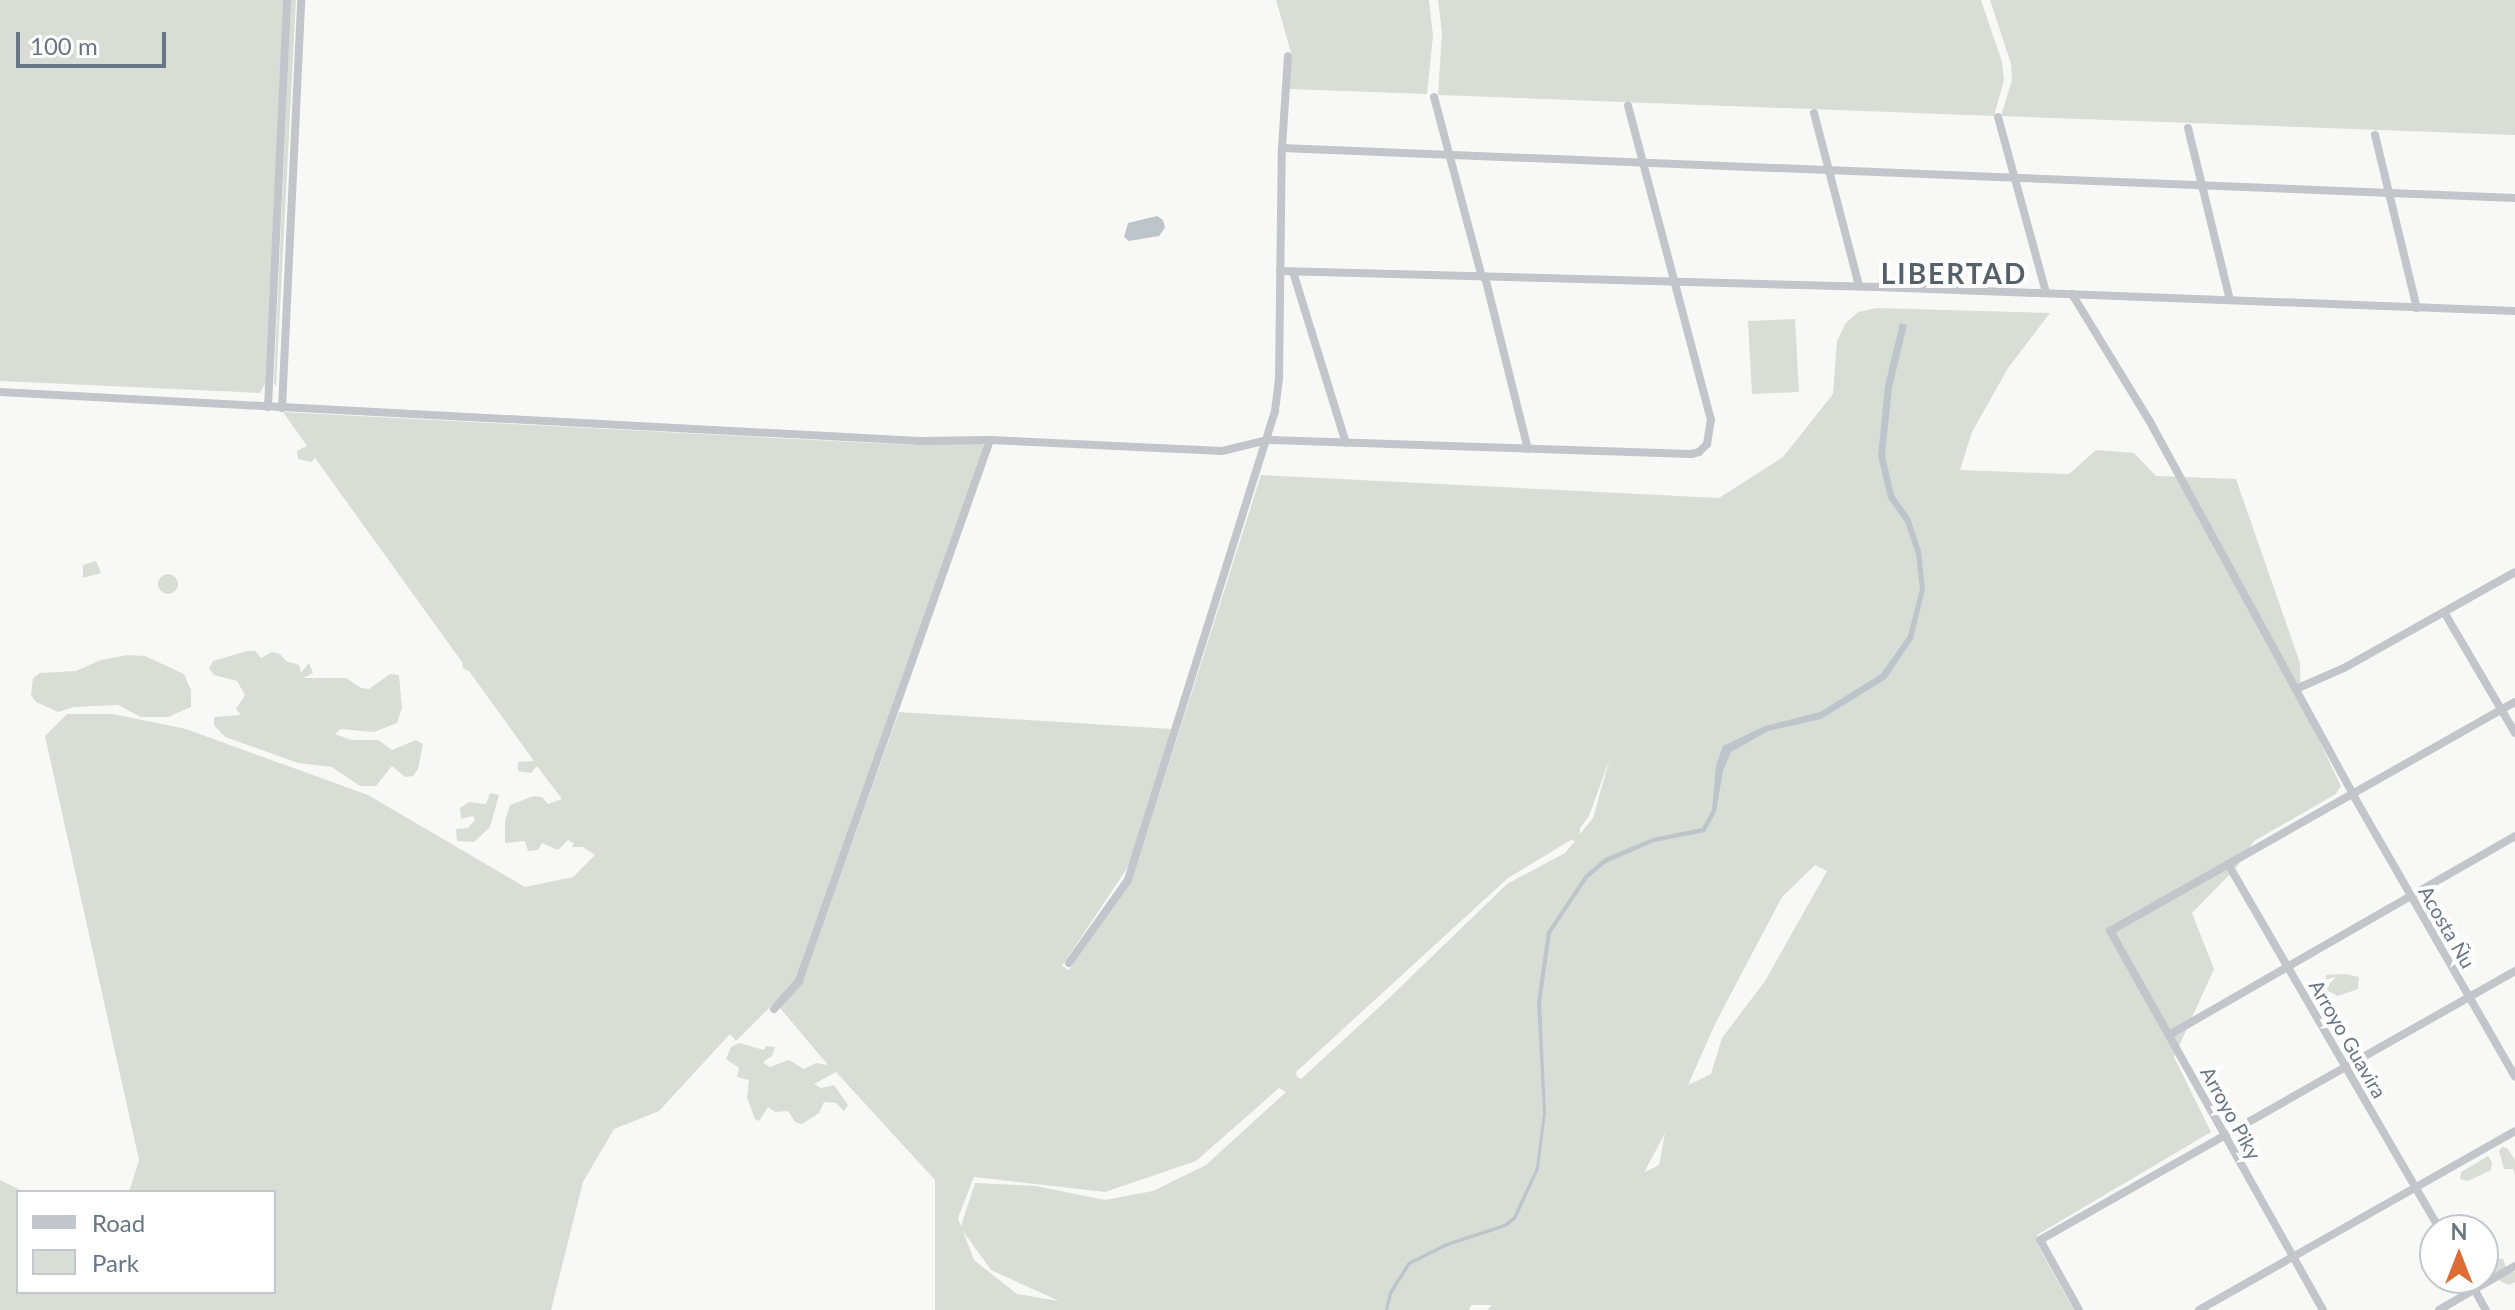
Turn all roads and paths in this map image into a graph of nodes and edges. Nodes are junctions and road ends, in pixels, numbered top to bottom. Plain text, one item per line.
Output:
1 (287, 0) edge
2 (301, 0) edge
3 (1288, 56) dead end
4 (1434, 97) dead end
5 (1628, 106) dead end
6 (1814, 113) dead end
7 (1998, 117) dead end
8 (2188, 128) dead end
9 (2375, 135) dead end
10 (1282, 148) junction
11 (1450, 155) junction
12 (1643, 163) junction
13 (1829, 170) junction
14 (2014, 178) junction
15 (2202, 185) junction
16 (2389, 193) junction
17 (2515, 198) edge
18 (1280, 271) junction
19 (1293, 272) junction
20 (1484, 277) junction
21 (1674, 281) junction
22 (1859, 286) junction
23 (2046, 293) junction
24 (2072, 294) junction
25 (2230, 300) junction
26 (2417, 308) junction
27 (2515, 311) edge
28 (0, 392) edge
29 (268, 407) junction
30 (282, 408) junction
31 (990, 440) junction
32 (1267, 440) junction
33 (1346, 443) junction
34 (1528, 449) junction
35 (2515, 572) edge
36 (2444, 612) junction
37 (2296, 689) junction
38 (2515, 702) edge
39 (2501, 709) junction
40 (2515, 733) edge
41 (2352, 793) junction
42 (2515, 836) edge
43 (2228, 864) junction
44 (2411, 896) junction
45 (1069, 963) dead end
46 (2288, 967) junction
47 (2515, 971) edge
48 (2469, 997) junction
49 (774, 1009) dead end
50 (2169, 1035) junction
51 (2345, 1067) junction
52 (2515, 1076) edge
53 (2515, 1131) edge
54 (2225, 1135) junction
55 (2415, 1187) junction
56 (2431, 1214) edge
57 (2293, 1257) junction
58 (2467, 1294) edge
59 (2079, 1310) edge
60 (2199, 1310) edge
61 (2323, 1310) edge
62 (2439, 1310) edge

1 - 29 street
2 - 30 street
3 - 10 street
4 - 11 street
5 - 12 street
6 - 13 street
7 - 14 street
8 - 15 street
9 - 16 street
10 - 11 street
10 - 18 street
11 - 12 street
11 - 20 street
12 - 13 street
12 - 21 street
13 - 14 street
13 - 22 street
14 - 15 street
14 - 23 street
15 - 16 street
15 - 25 street
16 - 17 street
16 - 26 street
18 - 19 street
18 - 32 street
19 - 20 street
19 - 33 street
20 - 21 street
20 - 34 street
21 - 22 street
21 - 34 street
22 - 23 street
23 - 24 street
24 - 25 street
24 - 37 street, Acosta Ñu
25 - 26 street
26 - 27 street
28 - 29 street
29 - 30 street
30 - 31 street
31 - 32 street
31 - 49 street
32 - 33 street
32 - 45 street
33 - 34 street
35 - 36 street
36 - 37 street
36 - 39 street
37 - 41 street, Acosta Ñu
38 - 39 street
39 - 40 street
39 - 41 street
41 - 43 street
41 - 44 street, Acosta Ñu
42 - 44 street
43 - 46 street, Arroyo Guavira
43 - 50 street, Arroyo Piky
44 - 46 street
44 - 48 street, Acosta Ñu
46 - 50 street
46 - 51 street, Arroyo Guavira
47 - 48 street
48 - 51 street
48 - 52 street, Acosta Ñu
50 - 54 street, Arroyo Piky
51 - 54 street
51 - 55 street, Arroyo Guavira
53 - 55 street
54 - 57 street, Arroyo Piky
54 - 59 street
55 - 56 street, Arroyo Guavira
55 - 57 street
57 - 60 street
57 - 61 street, Arroyo Piky
58 - 62 street

